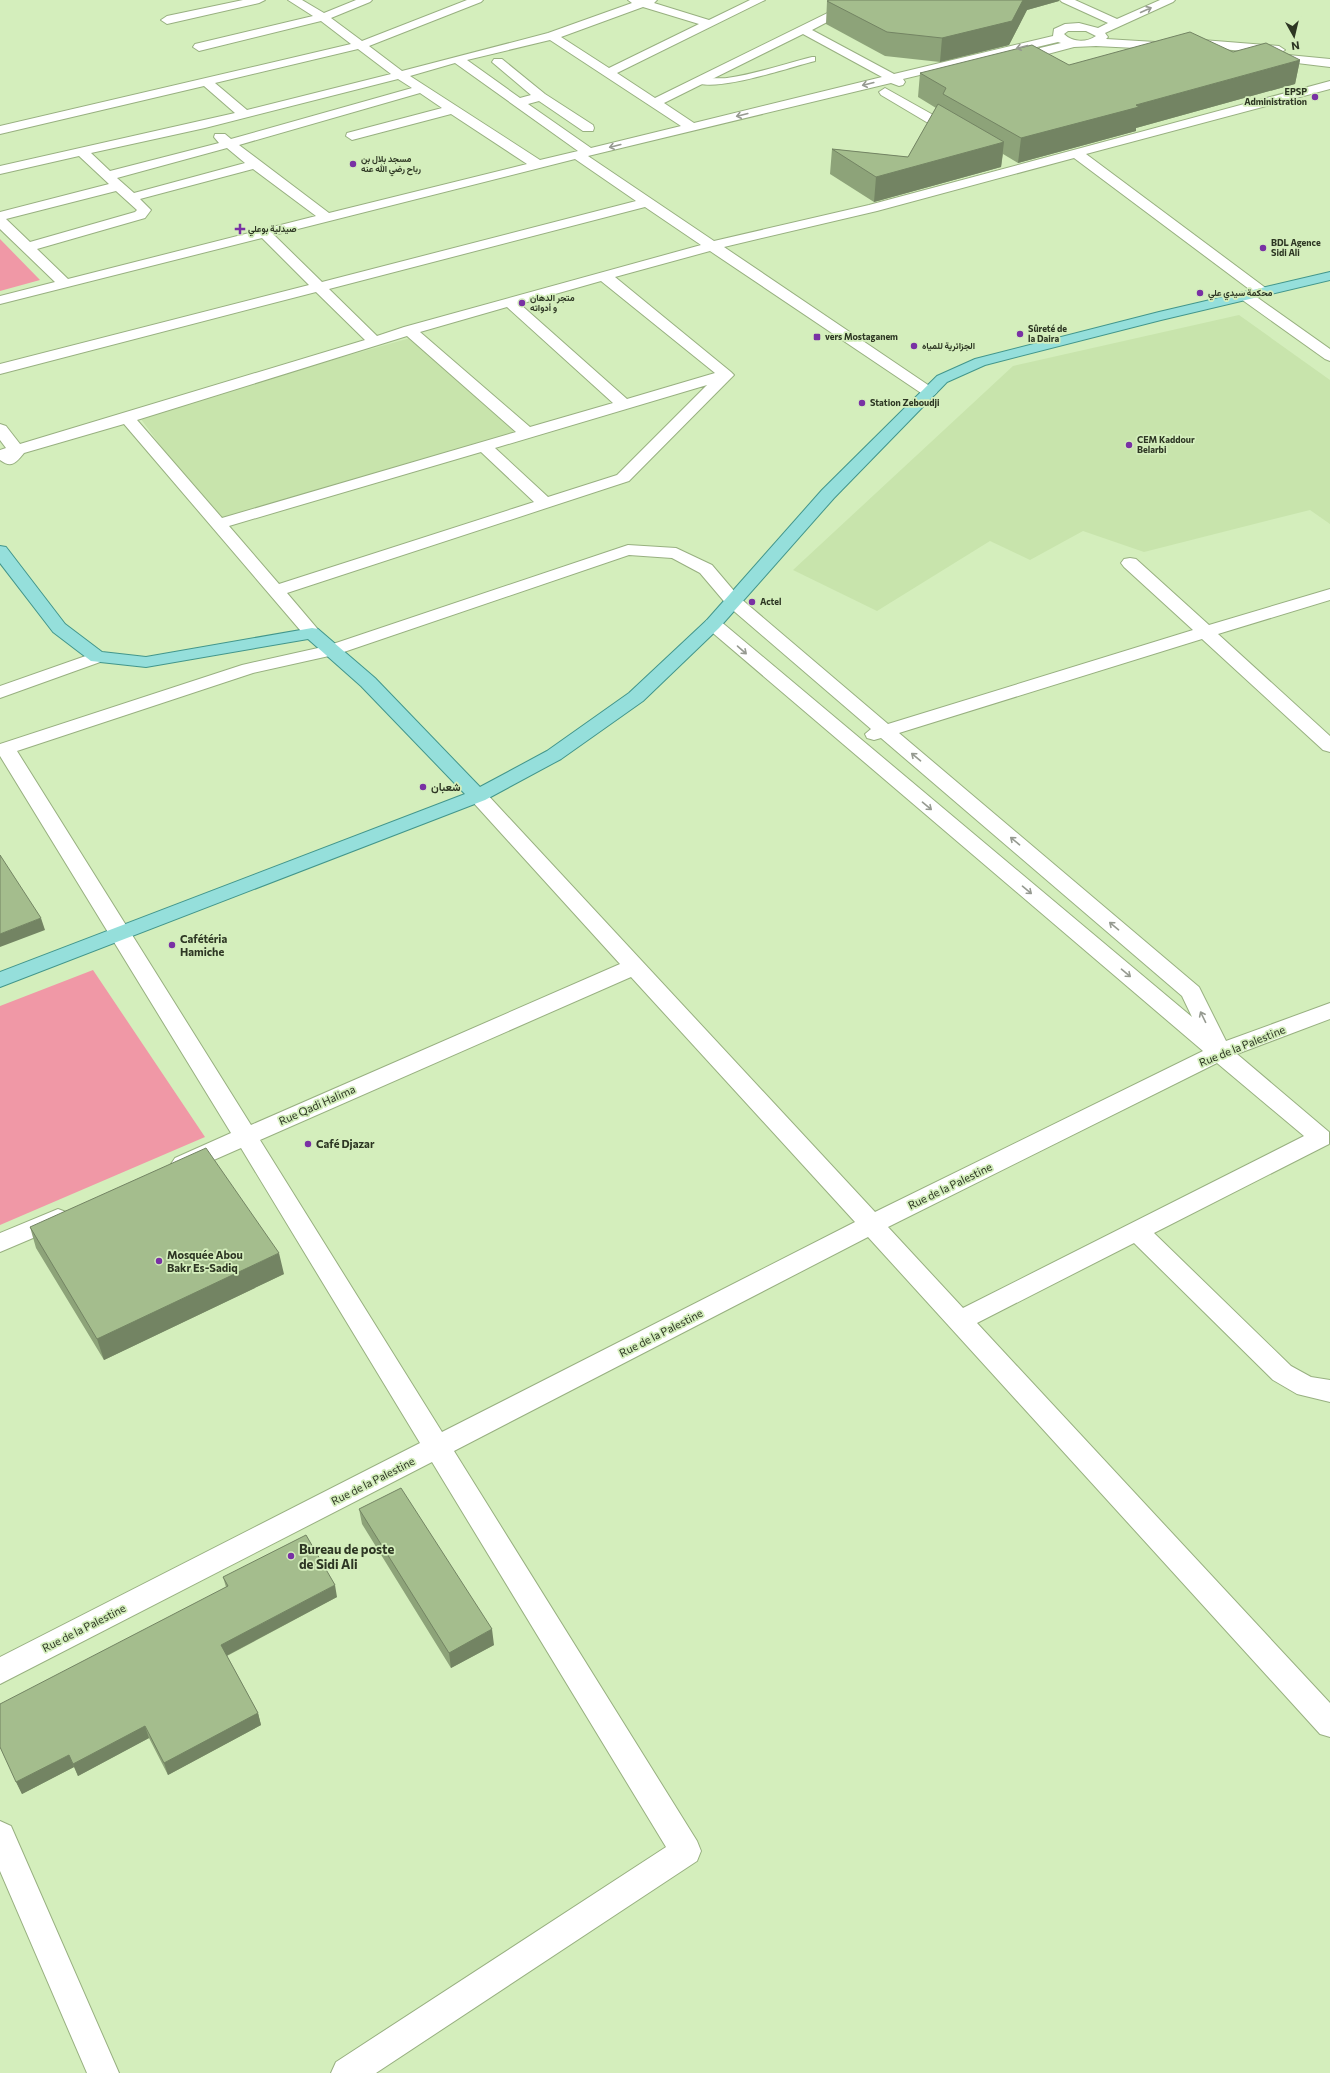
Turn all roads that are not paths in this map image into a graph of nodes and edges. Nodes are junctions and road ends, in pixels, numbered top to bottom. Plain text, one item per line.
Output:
1 (259, 0) edge
2 (294, 0) edge
3 (366, 0) edge
4 (477, 0) edge
5 (759, 0) edge
6 (1066, 0) edge
7 (1147, 0) edge
8 (1168, 0) edge
9 (643, 1) edge
10 (856, 1) edge
11 (324, 17) junction
12 (167, 20) dead end
13 (1112, 21) junction
14 (710, 24) junction
15 (1086, 28) junction
16 (804, 30) junction
17 (552, 36) junction
18 (1098, 36) junction
19 (1059, 38) junction
20 (1076, 43) junction
21 (361, 45) junction
22 (199, 47) dead end
23 (1330, 55) edge
24 (457, 59) junction
25 (812, 60) dead end
26 (498, 62) dead end
27 (1330, 63) edge
28 (608, 72) junction
29 (400, 75) junction
30 (892, 78) junction
31 (698, 81) junction
32 (207, 82) junction
33 (1330, 85) edge
34 (907, 86) junction
35 (422, 89) junction
36 (885, 92) junction
37 (541, 97) junction
38 (518, 102) junction
39 (654, 102) junction
40 (453, 109) junction
41 (244, 114) junction
42 (778, 119) dead end
43 (205, 124) junction
44 (692, 127) junction
45 (588, 128) dead end
46 (0, 130) edge
47 (352, 136) dead end
48 (964, 138) edge
49 (229, 144) junction
50 (82, 152) junction
51 (1076, 153) junction
52 (582, 154) junction
53 (608, 162) dead end
54 (1003, 162) edge
55 (255, 164) junction
56 (538, 165) junction
57 (593, 166) junction
58 (1016, 169) junction
59 (0, 170) edge
60 (108, 176) junction
61 (118, 186) junction
62 (130, 198) junction
63 (647, 202) junction
64 (0, 216) edge
65 (326, 217) junction
66 (0, 221) edge
67 (265, 234) junction
68 (712, 246) junction
69 (27, 247) junction
70 (604, 276) junction
71 (1330, 276) edge
72 (66, 284) junction
73 (318, 286) junction
74 (1254, 294) junction
75 (0, 300) edge
76 (509, 302) junction
77 (409, 330) junction
78 (375, 342) junction
79 (1330, 356) edge
80 (0, 369) edge
81 (726, 375) junction
82 (929, 392) junction
83 (624, 405) junction
84 (127, 418) junction
85 (0, 429) edge
86 (527, 433) junction
87 (484, 446) junction
88 (17, 451) junction
89 (0, 455) edge
90 (0, 470) edge
91 (545, 504) junction
92 (218, 524) junction
93 (0, 551) edge
94 (1130, 563) dead end
95 (276, 591) junction
96 (1330, 594) edge
97 (734, 602) junction
98 (713, 624) junction
99 (1206, 631) junction
100 (312, 633) junction
101 (332, 650) junction
102 (97, 657) junction
103 (0, 692) edge
104 (885, 730) junction
105 (850, 741) junction
106 (1330, 746) edge
107 (3, 749) edge
108 (478, 796) junction
109 (121, 934) junction
110 (634, 967) junction
111 (0, 980) edge
112 (1330, 1011) edge
113 (1220, 1052) junction
114 (246, 1136) junction
115 (166, 1171) edge
116 (79, 1209) edge
117 (871, 1225) junction
118 (1137, 1231) junction
119 (0, 1243) edge
120 (959, 1321) junction
121 (1330, 1391) edge
122 (438, 1448) junction
123 (0, 1671) edge
124 (1330, 1724) edge
125 (0, 1836) edge
126 (102, 2073) edge
127 (347, 2073) edge

1 - 12 street
2 - 11 street
3 - 11 street
4 - 21 street
5 - 14 street
6 - 13 street
7 - 13 street
13 -> 8 street
9 - 14 street
9 - 17 street
10 - 16 street
11 - 21 street
11 - 22 street
13 - 15 street
13 - 18 street
14 - 28 street
15 - 18 street
15 - 19 street
16 - 30 street
16 - 31 street
17 - 24 street
17 - 28 street
18 - 20 street
18 - 23 street
18 - 27 street
19 - 20 street
19 -> 30 street
20 - 34 street
21 - 29 street
21 - 32 street
24 - 29 street
24 - 38 street
25 - 31 lane
26 - 37 street
28 - 39 street
29 - 35 street
29 - 41 street
30 - 34 street
30 -> 44 street
31 - 39 street
32 - 41 street
32 - 46 street
33 - 51 street
34 - 36 street
35 - 40 street
35 - 49 street
36 - 42 street
36 - 48 street
37 - 38 street
37 - 45 street
38 - 52 street
39 - 44 street
40 - 47 street
40 - 56 street
41 - 43 street
43 - 49 street
43 - 50 street
44 -> 52 street
49 - 55 street
49 - 60 street
50 - 59 street
50 - 60 street
51 - 58 street
51 - 74 street
52 - 56 street
52 - 57 street
53 - 57 street
54 - 58 street
55 - 62 street
55 - 65 street
56 - 65 street
57 - 63 street
58 - 68 street
60 - 61 street
61 - 62 street
61 - 64 street
62 - 69 street
63 - 68 street
63 - 73 street
65 - 67 street
66 - 69 street
67 - 72 street
67 - 73 street
68 - 70 street
68 - 82 street
69 - 72 street
70 - 76 street
70 - 81 street
71 - 74 main road
72 - 75 street
73 - 78 street
73 - 80 street
74 - 79 street
74 - 82 main road
76 - 77 street
76 - 83 street
77 - 78 street
77 - 86 street
78 - 84 street
81 - 83 street
81 - 91 street
82 - 97 main road
83 - 86 street
84 - 88 street
84 - 92 street
85 - 88 street
86 - 87 street
87 - 91 street
87 - 92 street
88 - 89 street
88 - 90 street
91 - 95 street
92 - 95 street
93 - 102 main road
94 - 99 street
95 - 100 street
96 - 99 street
97 - 98 main road
97 - 101 street
97 - 104 street
98 -> 105 street
98 - 108 main road
99 - 104 street
99 - 106 street
100 - 101 main road
100 - 102 main road
101 - 107 street
101 - 108 main road
102 - 103 street
104 - 105 street
113 -> 104 street
105 -> 113 street
107 - 109 street
108 - 109 main road
108 - 110 street
109 - 111 main road
109 - 114 street
110 - 114 street, Rue Qadi Halima
110 - 117 street
112 - 113 street, Rue de la Palestine
113 - 117 street, Rue de la Palestine
113 - 118 street
114 - 115 street, Rue Qadi Halima
114 - 122 street
116 - 119 street
117 - 120 street
117 - 122 street, Rue de la Palestine
118 - 120 street
118 - 121 street
120 - 124 street
122 - 123 street, Rue de la Palestine
122 - 127 street
125 - 126 street

